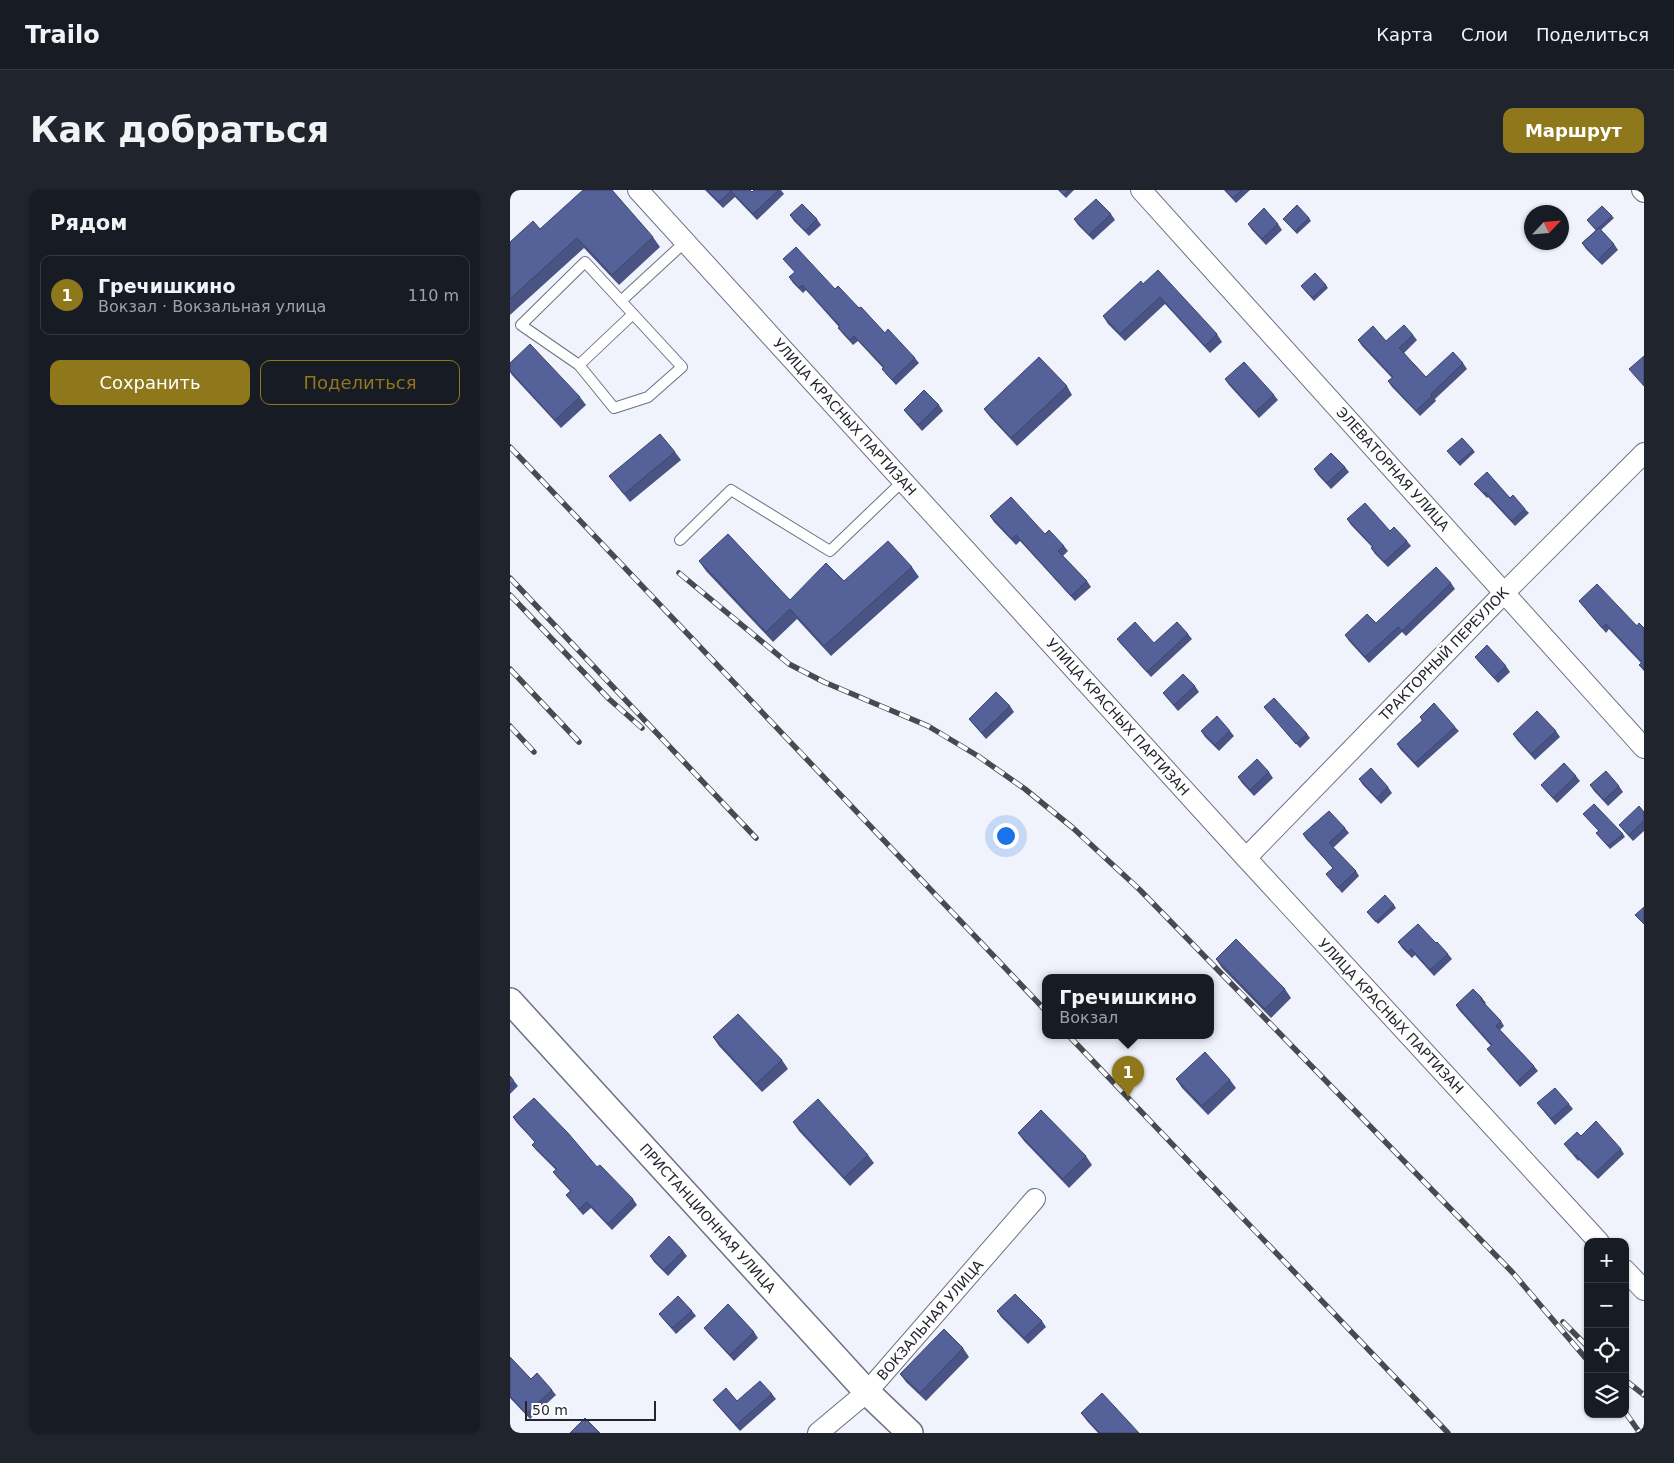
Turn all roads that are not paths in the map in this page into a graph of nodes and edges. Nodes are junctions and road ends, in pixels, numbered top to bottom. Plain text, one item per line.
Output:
1 (638, 190) edge
2 (1141, 190) edge
3 (685, 242) junction
4 (621, 300) junction
5 (633, 314) junction
6 (579, 366) junction
7 (1644, 452) edge
8 (903, 481) junction
9 (680, 540) dead end
10 (1505, 592) junction
11 (1644, 748) edge
12 (1246, 858) junction
13 (510, 1001) edge
14 (1035, 1199) dead end
15 (1595, 1238) edge
16 (1629, 1274) edge
17 (1644, 1290) edge
18 (867, 1392) junction
19 (818, 1433) edge
20 (910, 1433) edge

1 - 3 street, УЛИЦА КРАСНЫХ ПАРТИЗАН
2 - 10 street, ЭЛЕВАТОРНАЯ УЛИЦА
3 - 4 lane
3 - 8 street, УЛИЦА КРАСНЫХ ПАРТИЗАН
4 - 5 lane
4 - 6 lane
5 - 6 lane
5 - 6 lane
7 - 10 street, ТРАКТОРНЫЙ ПЕРЕУЛОК
8 - 9 lane
8 - 12 street, УЛИЦА КРАСНЫХ ПАРТИЗАН
10 - 11 street, ЭЛЕВАТОРНАЯ УЛИЦА
10 - 12 street, ТРАКТОРНЫЙ ПЕРЕУЛОК
12 - 15 street, УЛИЦА КРАСНЫХ ПАРТИЗАН
13 - 18 street, ПРИСТАНЦИОННАЯ УЛИЦА
14 - 18 street, ВОКЗАЛЬНАЯ УЛИЦА
16 - 17 street
18 - 19 street, ВОКЗАЛЬНАЯ УЛИЦА
18 - 20 street, ПРИСТАНЦИОННАЯ УЛИЦА

